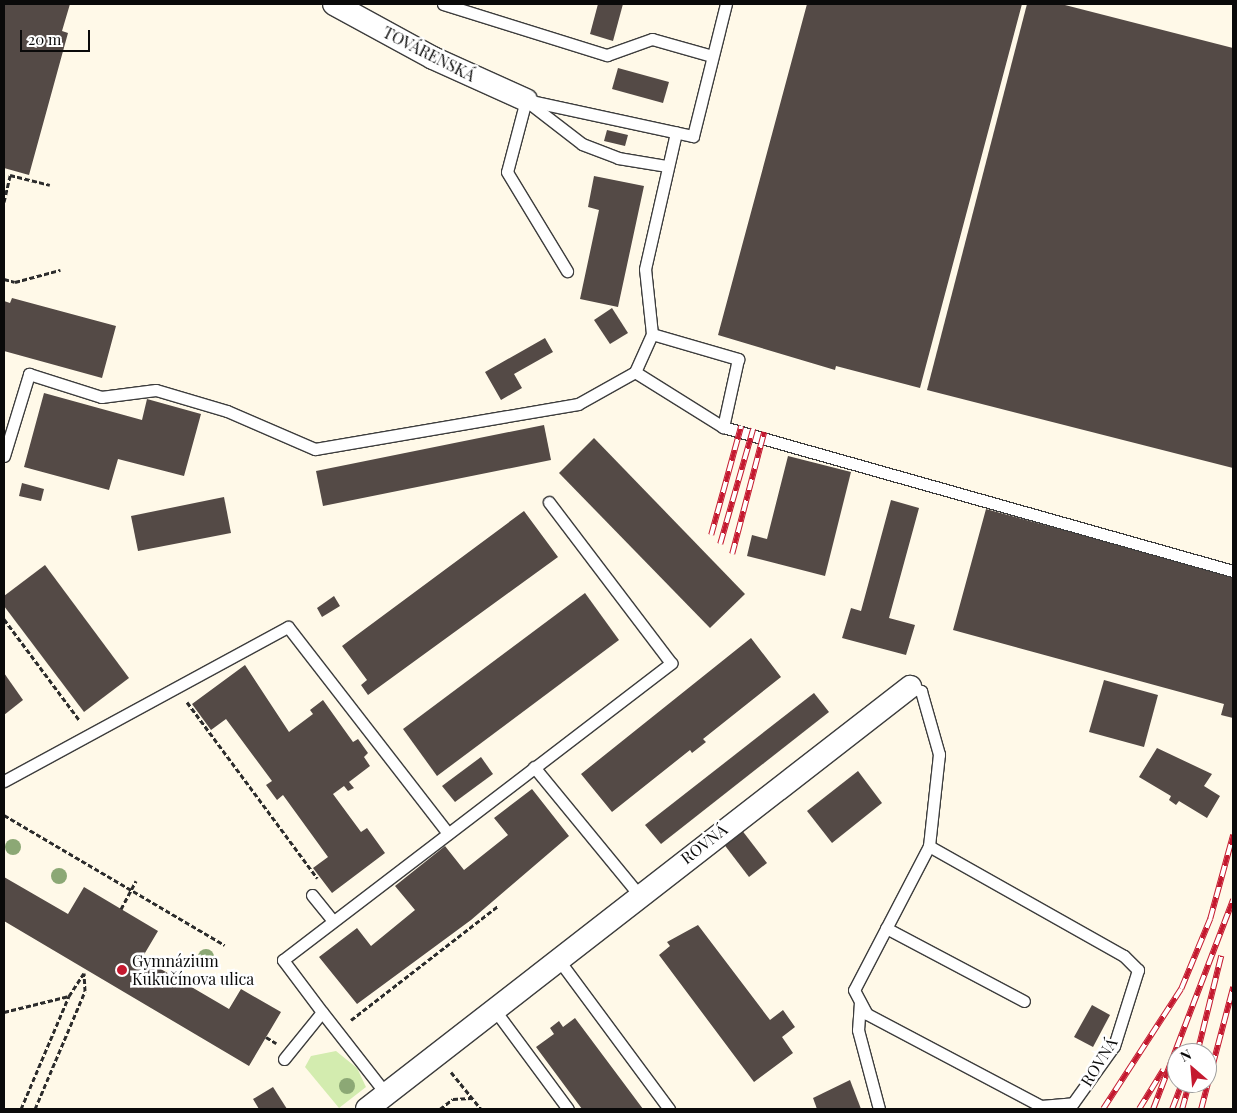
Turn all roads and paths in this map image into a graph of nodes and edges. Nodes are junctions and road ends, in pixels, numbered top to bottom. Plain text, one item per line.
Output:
1 (334, 4) edge
2 (443, 4) edge
3 (726, 4) edge
4 (712, 56) junction
5 (526, 100) junction
6 (676, 132) junction
7 (667, 166) junction
8 (4, 179) edge
9 (9, 180) junction
10 (50, 185) dead end
11 (4, 202) edge
12 (60, 270) dead end
13 (568, 271) dead end
14 (4, 279) edge
15 (652, 334) junction
16 (635, 372) junction
17 (723, 426) junction
18 (4, 456) edge
19 (549, 502) dead end
20 (1233, 571) edge
21 (4, 619) edge
22 (910, 687) joint
23 (187, 702) dead end
24 (91, 719) dead end
25 (534, 767) junction
26 (4, 781) edge
27 (4, 815) edge
28 (448, 833) junction
29 (929, 846) junction
30 (136, 881) dead end
31 (321, 883) dead end
32 (132, 889) junction
33 (312, 895) dead end
34 (639, 895) junction
35 (499, 905) dead end
36 (122, 909) dead end
37 (333, 921) junction
38 (886, 928) junction
39 (225, 945) dead end
40 (558, 959) junction
41 (69, 996) junction
42 (1024, 1001) dead end
43 (860, 1002) junction
44 (494, 1009) junction
45 (4, 1012) edge
46 (322, 1012) junction
47 (346, 1014) dead end
48 (437, 1054) junction
49 (284, 1058) dead end
50 (472, 1098) junction
51 (374, 1105) edge
52 (21, 1109) edge
53 (35, 1109) edge
54 (440, 1109) edge
55 (481, 1109) edge
56 (568, 1109) edge
57 (669, 1109) edge
58 (879, 1109) edge

1 - 5 street, TOVÁRENSKÁ
2 - 4 lane
3 - 4 lane
4 - 6 lane
5 - 6 lane
5 - 7 lane
5 - 13 lane
6 - 7 lane
7 - 15 lane
8 - 9 path
9 - 10 path
9 - 11 path
12 - 14 path
15 - 16 lane
15 - 17 lane
16 - 17 lane
16 - 18 lane
17 - 20 lane
19 - 25 lane
21 - 24 path
22 - 29 lane, ROVNÁ
22 - 34 street, ROVNÁ
23 - 31 path
25 - 28 lane
25 - 34 lane
26 - 28 lane
27 - 32 path
28 - 37 lane
29 - 38 lane, ROVNÁ
29 - 43 lane, ROVNÁ
30 - 32 path
32 - 36 path
32 - 39 path
33 - 37 lane
34 - 40 street, ROVNÁ
35 - 47 path
37 - 46 lane
38 - 42 lane
38 - 43 lane, ROVNÁ
40 - 44 street, ROVNÁ
40 - 57 lane
41 - 45 path
41 - 52 path
41 - 53 path
43 - 58 lane
44 - 48 street, ROVNÁ
44 - 56 lane
46 - 49 lane
46 - 51 lane
48 - 50 path
48 - 51 street, ROVNÁ
50 - 54 path
50 - 55 path

